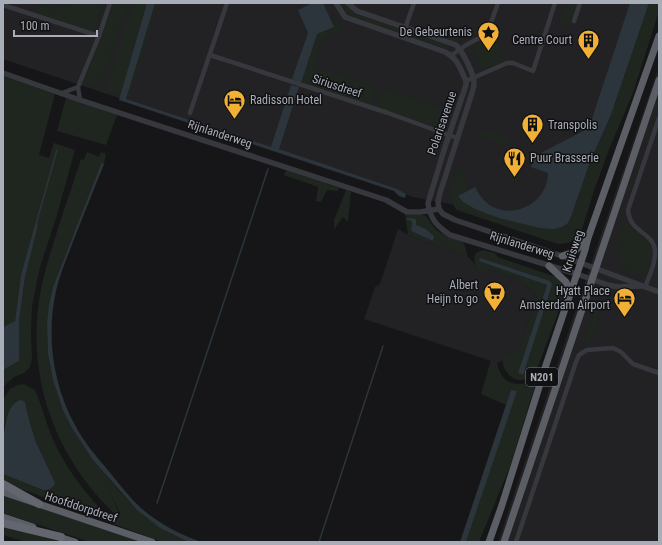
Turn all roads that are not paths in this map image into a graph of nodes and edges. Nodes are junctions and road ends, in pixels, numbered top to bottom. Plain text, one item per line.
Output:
1 (110, 3) edge
2 (228, 3) edge
3 (336, 3) edge
4 (348, 3) edge
5 (414, 3) edge
6 (498, 3) edge
7 (555, 3) edge
8 (580, 3) edge
9 (3, 5) edge
10 (574, 21) dead end
11 (405, 27) junction
12 (99, 36) junction
13 (659, 36) edge
14 (402, 37) junction
15 (460, 49) junction
16 (210, 55) junction
17 (452, 56) junction
18 (3, 73) edge
19 (474, 78) junction
20 (659, 80) edge
21 (466, 81) junction
22 (78, 87) junction
23 (62, 93) junction
24 (80, 100) junction
25 (190, 113) dead end
26 (659, 118) edge
27 (449, 135) junction
28 (457, 138) junction
29 (440, 209) junction
30 (429, 211) junction
31 (588, 238) junction
32 (562, 256) junction
33 (581, 263) junction
34 (549, 266) junction
35 (595, 268) junction
36 (577, 274) junction
37 (592, 279) junction
38 (643, 287) junction
39 (659, 292) edge
40 (570, 294) junction
41 (659, 373) edge
42 (3, 484) edge
43 (3, 492) edge
44 (39, 504) junction
45 (3, 516) edge
46 (3, 523) edge
47 (61, 537) junction
48 (75, 542) edge
49 (152, 542) edge
50 (489, 542) edge
51 (504, 542) edge
52 (516, 542) edge

1 - 12 street
2 - 16 street
3 - 14 street
4 - 11 street
5 - 11 street
6 - 15 street
7 - 19 street
8 - 10 street
9 - 12 street
11 - 14 street
11 - 15 street
12 - 22 street
13 - 31 highway, Kruisweg / N201
14 - 17 street
15 - 17 street
15 - 19 street
16 - 25 street
16 - 27 street, Siriusdreef
17 - 21 street, Polarisavenue
18 - 23 street, Rijnlanderweg
19 - 21 street
19 - 28 street, Polarisavenue
20 - 35 highway, N201
21 - 27 street, Polarisavenue
22 - 23 street
22 - 24 street
23 - 24 street, Rijnlanderweg
24 - 30 street, Rijnlanderweg
26 - 38 street
27 - 28 street, Siriusdreef
27 - 30 street, Polarisavenue
28 - 29 street, Polarisavenue
29 - 30 street, Rijnlanderweg
29 - 32 street, Rijnlanderweg
30 - 34 street, Rijnlanderweg
31 - 32 highway
31 - 33 highway, Kruisweg / N201
32 - 33 street, Rijnlanderweg
33 - 35 street, Rijnlanderweg
33 - 36 highway, Kruisweg / N201
34 - 36 street, Rijnlanderweg
34 - 40 highway
35 - 37 highway, N201
35 - 38 street, Rijnlanderweg
36 - 37 street, Rijnlanderweg
36 - 40 highway, Kruisweg / N201
37 - 38 street, Rijnlanderweg
37 - 51 highway, N201
38 - 39 street, Rijnlanderweg
40 - 50 highway, Kruisweg / N201
41 - 52 street
42 - 44 highway
43 - 44 highway, Hoofddorpdreef
44 - 49 highway, Hoofddorpdreef
45 - 47 highway
46 - 47 highway
47 - 48 highway

